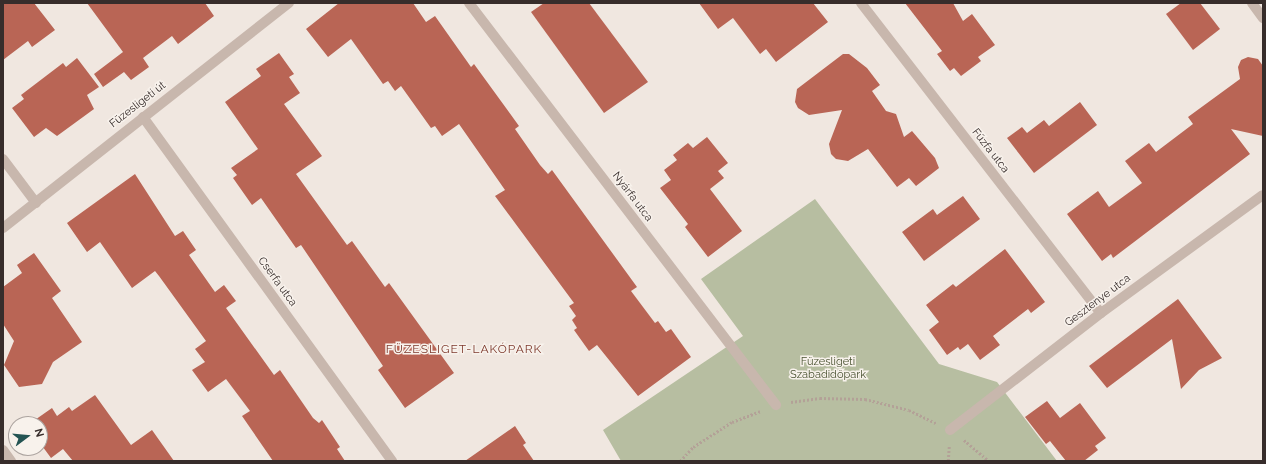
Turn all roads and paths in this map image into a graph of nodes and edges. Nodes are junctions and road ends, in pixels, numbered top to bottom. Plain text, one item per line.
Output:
1 (289, 3) edge
2 (469, 3) edge
3 (860, 3) edge
4 (1252, 3) edge
5 (1263, 18) edge
6 (143, 117) junction
7 (3, 159) edge
8 (1263, 195) edge
9 (36, 203) junction
10 (3, 228) edge
11 (1101, 313) junction
12 (776, 405) junction
13 (950, 430) junction
14 (3, 450) edge
15 (11, 461) edge
16 (392, 461) edge
17 (680, 461) edge
18 (989, 461) edge

1 - 6 street, Füzesligeti út
2 - 12 street, Nyárfa utca
3 - 11 street, Fűzfa utca
4 - 5 street
6 - 9 street, Füzesligeti út
6 - 16 street, Cserfa utca
7 - 9 street
8 - 11 street, Gesztenye utca
9 - 10 street, Füzesligeti út
11 - 13 street, Gesztenye utca
12 - 13 path
12 - 17 path
13 - 18 path
14 - 15 street

